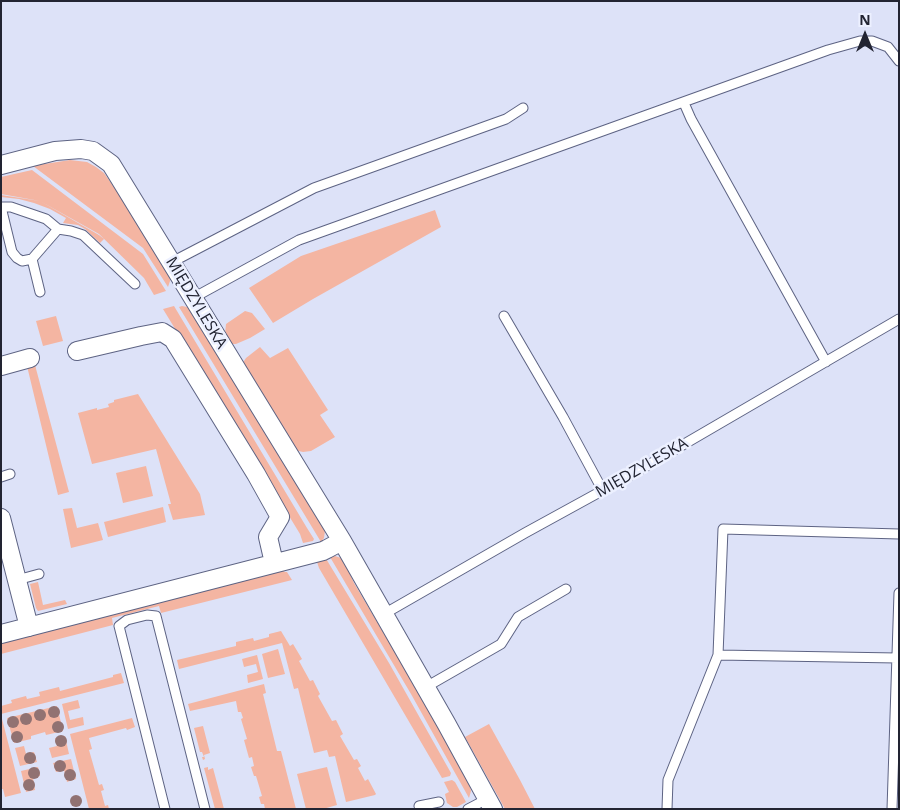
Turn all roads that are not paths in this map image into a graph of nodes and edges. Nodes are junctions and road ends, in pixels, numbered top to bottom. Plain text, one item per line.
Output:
1 (899, 61) edge
2 (684, 103) junction
3 (523, 108) dead end
4 (1, 165) edge
5 (1, 207) edge
6 (58, 228) junction
7 (32, 259) junction
8 (172, 262) junction
9 (135, 284) dead end
10 (40, 292) dead end
11 (193, 298) junction
12 (504, 316) dead end
13 (899, 319) edge
14 (77, 351) dead end
15 (30, 358) dead end
16 (826, 362) junction
17 (1, 366) edge
18 (603, 491) junction
19 (1, 518) edge
20 (899, 534) edge
21 (342, 541) junction
22 (274, 563) junction
23 (39, 574) dead end
24 (17, 580) junction
25 (566, 589) dead end
26 (899, 592) edge
27 (384, 614) junction
28 (29, 627) junction
29 (1, 634) edge
30 (718, 655) junction
31 (897, 658) junction
32 (426, 687) junction
33 (439, 802) edge
34 (490, 804) edge
35 (420, 806) dead end
36 (165, 809) edge
37 (205, 809) edge
38 (468, 809) edge
39 (668, 809) edge
40 (892, 809) edge

1 - 2 lane
2 - 11 lane
2 - 16 lane
3 - 8 lane
4 - 8 street, MIĘDZYLESKA
5 - 6 lane
5 - 7 lane
6 - 7 lane
6 - 9 lane
7 - 10 lane
8 - 11 street, MIĘDZYLESKA
11 - 21 street, MIĘDZYLESKA
12 - 18 lane
13 - 16 lane, MIĘDZYLESKA
14 - 22 street
15 - 17 street
16 - 18 lane, MIĘDZYLESKA
18 - 27 lane, MIĘDZYLESKA
19 - 24 street
20 - 30 lane
21 - 22 street
21 - 27 street, MIĘDZYLESKA
22 - 28 street
23 - 24 lane
24 - 28 street
25 - 32 lane
26 - 31 lane
27 - 32 street, MIĘDZYLESKA
28 - 29 street
30 - 31 lane
30 - 39 lane
31 - 40 lane
32 - 34 street, MIĘDZYLESKA
33 - 35 lane
34 - 38 lane
36 - 37 lane

